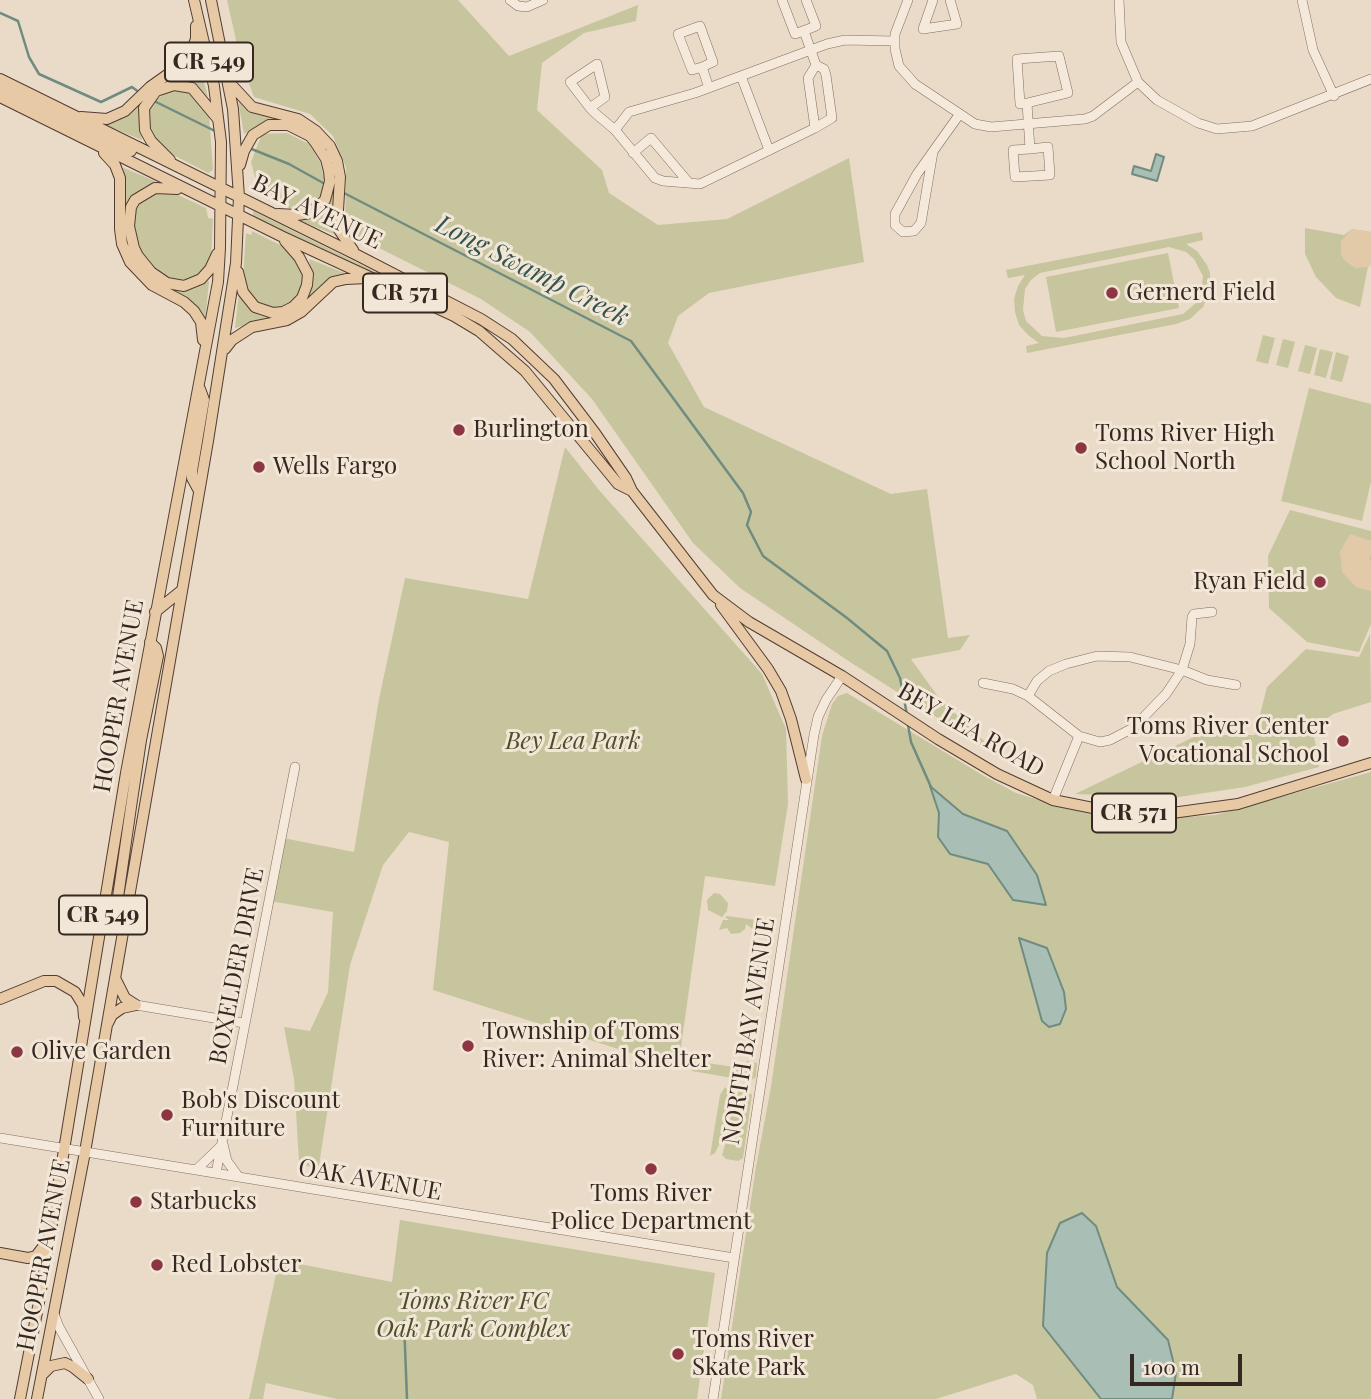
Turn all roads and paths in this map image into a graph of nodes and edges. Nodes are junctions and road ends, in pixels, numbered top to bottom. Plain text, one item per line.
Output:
1 (211, 0) edge
2 (510, 0) edge
3 (543, 0) edge
4 (782, 0) edge
5 (806, 0) edge
6 (908, 0) edge
7 (933, 0) edge
8 (950, 0) edge
9 (1119, 0) edge
10 (1302, 0) edge
11 (194, 3) edge
12 (804, 31) junction
13 (895, 41) junction
14 (811, 50) junction
15 (816, 65) junction
16 (702, 67) junction
17 (741, 76) junction
18 (0, 79) edge
19 (1371, 79) edge
20 (228, 80) junction
21 (1138, 82) junction
22 (0, 88) edge
23 (709, 88) junction
24 (1334, 96) junction
25 (0, 97) edge
26 (145, 97) junction
27 (1027, 103) junction
28 (590, 108) junction
29 (959, 115) junction
30 (77, 117) junction
31 (219, 122) junction
32 (1029, 124) junction
33 (815, 128) junction
34 (615, 130) junction
35 (241, 144) junction
36 (97, 146) junction
37 (1030, 149) junction
38 (769, 150) junction
39 (933, 152) junction
40 (633, 153) junction
41 (174, 164) junction
42 (689, 183) junction
43 (221, 187) junction
44 (334, 188) junction
45 (186, 190) junction
46 (239, 197) junction
47 (221, 206) junction
48 (272, 214) junction
49 (239, 215) junction
50 (281, 236) junction
51 (220, 248) junction
52 (357, 255) junction
53 (236, 264) junction
54 (372, 278) junction
55 (223, 351) junction
56 (205, 356) junction
57 (199, 386) junction
58 (199, 491) junction
59 (632, 491) junction
60 (181, 592) junction
61 (713, 595) junction
62 (155, 612) junction
63 (1212, 612) dead end
64 (150, 642) junction
65 (1182, 670) junction
66 (842, 676) junction
67 (983, 683) dead end
68 (1236, 685) dead end
69 (1028, 696) junction
70 (1079, 736) junction
71 (1371, 763) edge
72 (295, 767) dead end
73 (806, 779) junction
74 (1053, 800) junction
75 (119, 947) junction
76 (114, 975) junction
77 (0, 999) edge
78 (136, 1005) junction
79 (244, 1023) junction
80 (106, 1026) junction
81 (85, 1027) junction
82 (0, 1138) edge
83 (223, 1144) junction
84 (64, 1149) junction
85 (85, 1152) junction
86 (196, 1170) junction
87 (216, 1173) junction
88 (238, 1177) junction
89 (48, 1241) junction
90 (0, 1253) edge
91 (734, 1258) junction
92 (53, 1311) junction
93 (41, 1377) junction
94 (88, 1379) junction
95 (20, 1399) edge
96 (37, 1399) edge
97 (99, 1399) edge
98 (713, 1399) edge

1 - 20 main road, CR 549
2 - 3 street
4 - 12 street
5 - 12 street
6 - 13 street
7 - 8 street
9 - 21 street
10 - 24 street
11 - 26 main road
11 - 31 main road, HOOPER AVENUE / CR 549
12 - 14 street
13 - 14 street
13 - 29 street
14 - 15 street
14 - 17 street
15 - 33 street
15 - 33 street
16 - 16 street
16 - 23 street
17 - 23 street
17 - 38 street
18 - 30 main road, BAY AVENUE / CR 571
19 - 24 street
20 - 35 main road, CR 549
20 - 44 main road
21 - 24 street
21 - 32 street
22 - 41 main road
23 - 34 street
25 - 36 main road, BAY AVENUE / CR 571
26 - 30 main road
26 - 31 main road
26 - 41 main road
27 - 27 street
27 - 32 street
28 - 28 street
28 - 34 street
29 - 32 street
29 - 39 street
30 - 41 main road, BAY AVENUE / CR 571
31 - 43 main road, HOOPER AVENUE / CR 549
32 - 37 street
33 - 38 street
34 - 40 street
35 - 44 main road
35 - 46 main road, HOOPER AVENUE / CR 549
36 - 45 main road, BAY AVENUE / CR 571
36 - 56 main road
37 - 37 street
38 - 42 street
39 - 39 street
40 - 42 street
40 - 42 street
41 - 43 main road, BAY AVENUE / CR 571
43 - 46 main road, BAY AVENUE / CR 571
43 - 47 main road, HOOPER AVENUE / CR 549
44 - 48 main road
44 - 52 main road
45 - 47 main road, BAY AVENUE / CR 571
45 - 51 main road
46 - 48 main road, BAY AVENUE / CR 571
46 - 49 main road, HOOPER AVENUE / CR 549
47 - 49 main road, BAY AVENUE / CR 571
47 - 51 main road, HOOPER AVENUE / CR 549
48 - 52 main road, BAY AVENUE / CR 571
49 - 50 main road, BAY AVENUE / CR 571
49 - 53 main road, HOOPER AVENUE / CR 549
50 - 53 main road
50 - 54 main road, BAY AVENUE / CR 571
51 - 56 main road, HOOPER AVENUE / CR 549
52 - 59 main road, BAY AVENUE / CR 571
53 - 55 main road, HOOPER AVENUE / CR 549
54 - 55 main road
54 - 59 main road, BAY AVENUE / CR 571
55 - 58 main road, HOOPER AVENUE / CR 549
56 - 57 main road, HOOPER AVENUE / CR 549
57 - 58 main road
57 - 62 main road, HOOPER AVENUE / CR 549
58 - 60 main road, HOOPER AVENUE / CR 549
59 - 61 main road, BAY AVENUE / CR 571
60 - 62 main road
60 - 75 main road, HOOPER AVENUE / CR 549
61 - 66 main road, BAY AVENUE / CR 571
61 - 73 main road
62 - 64 main road, HOOPER AVENUE / CR 549
63 - 65 street
64 - 75 main road
64 - 81 main road, HOOPER AVENUE / CR 549
65 - 68 street
65 - 69 street
65 - 70 street
66 - 73 street, NORTH BAY AVENUE
66 - 74 main road, BEY LEA ROAD / CR 571
67 - 69 street
69 - 70 street
70 - 74 street
71 - 74 main road, BEY LEA ROAD / CR 571
72 - 79 street, BOXELDER DRIVE
73 - 91 street, NORTH BAY AVENUE
75 - 76 main road, HOOPER AVENUE / CR 549
76 - 78 main road
76 - 80 main road, HOOPER AVENUE / CR 549
77 - 81 main road
78 - 79 street
78 - 80 main road
79 - 83 street, BOXELDER DRIVE
80 - 85 main road, HOOPER AVENUE / CR 549
81 - 84 main road, HOOPER AVENUE / CR 549
82 - 84 street, OAK AVENUE
83 - 86 street
83 - 87 street, BOXELDER DRIVE
83 - 88 street
84 - 85 street, OAK AVENUE
84 - 89 main road, HOOPER AVENUE / CR 549
85 - 86 street, OAK AVENUE
85 - 92 main road, HOOPER AVENUE / CR 549
86 - 87 street, OAK AVENUE
87 - 88 street, OAK AVENUE
88 - 91 street, OAK AVENUE
89 - 90 main road
89 - 95 main road, HOOPER AVENUE / CR 549
91 - 98 street, NORTH BAY AVENUE
92 - 93 main road, HOOPER AVENUE / CR 549
92 - 94 street
93 - 94 main road
93 - 96 main road, HOOPER AVENUE / CR 549
94 - 97 street

